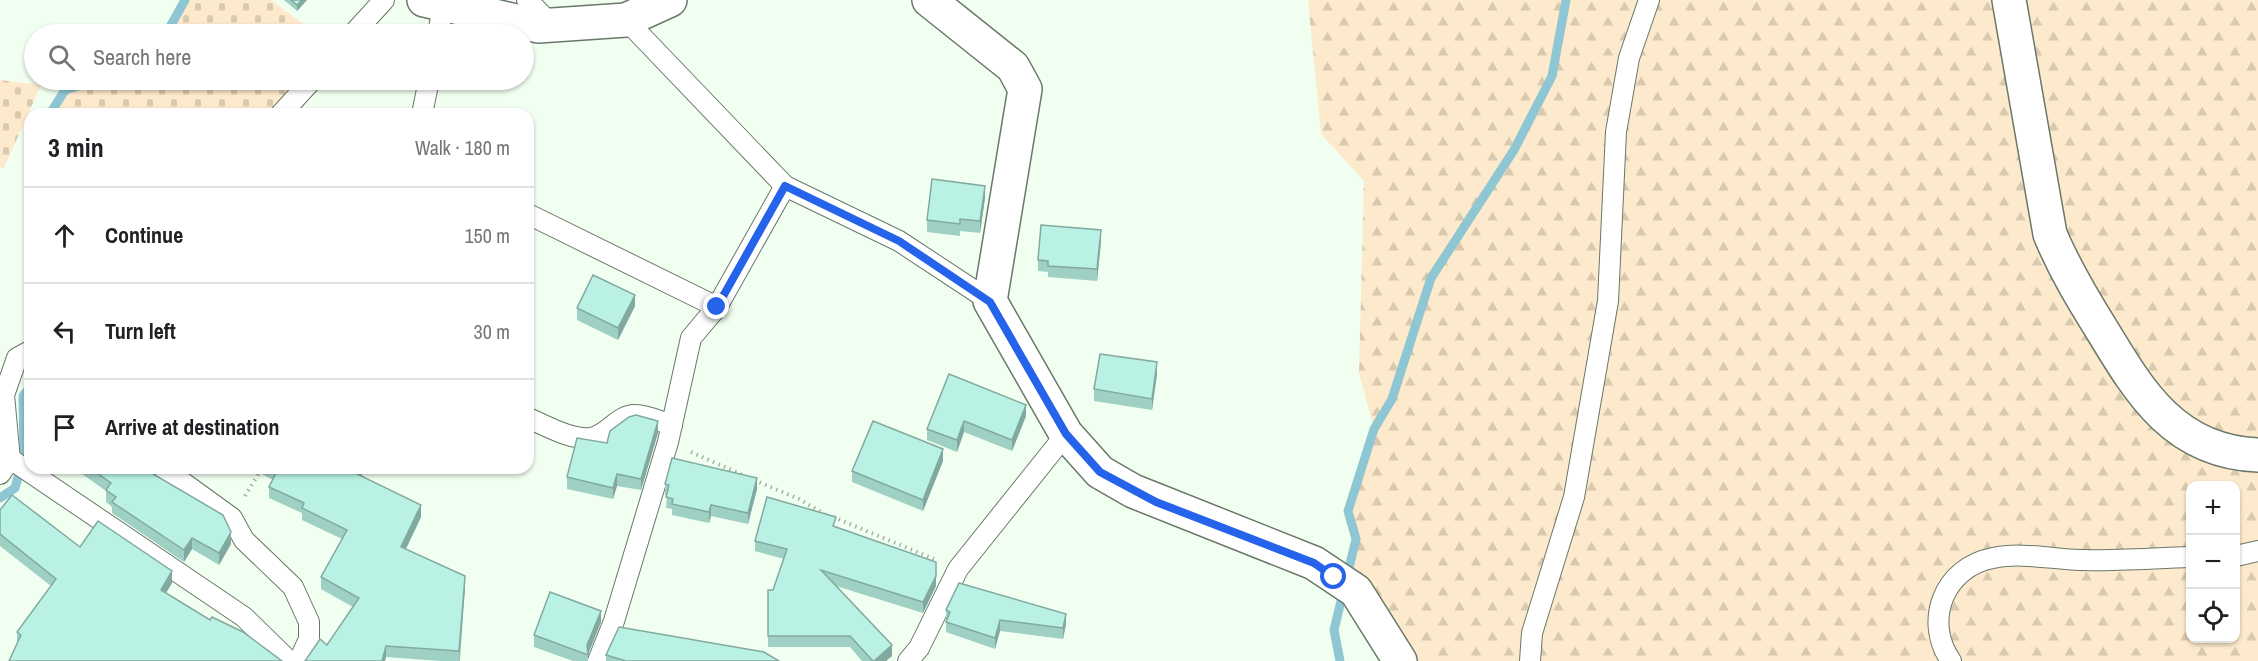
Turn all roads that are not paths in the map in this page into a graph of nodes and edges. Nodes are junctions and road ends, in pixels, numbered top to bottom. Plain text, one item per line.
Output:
1 (384, 0) edge
2 (527, 0) edge
3 (670, 0) edge
4 (929, 0) edge
5 (1649, 0) edge
6 (2009, 0) edge
7 (435, 14) edge
8 (626, 20) junction
9 (362, 24) edge
10 (521, 24) edge
11 (552, 25) junction
12 (534, 26) edge
13 (303, 90) edge
14 (427, 90) edge
15 (286, 108) edge
16 (423, 108) edge
17 (785, 186) junction
18 (534, 217) edge
19 (990, 302) junction
20 (717, 307) junction
21 (24, 354) edge
22 (534, 420) edge
23 (670, 433) junction
24 (1066, 434) junction
25 (2258, 455) edge
26 (6, 462) edge
27 (24, 471) edge
28 (30, 474) edge
29 (170, 474) edge
30 (2258, 551) edge
31 (2240, 554) edge
32 (2186, 557) edge
33 (289, 661) edge
34 (299, 661) edge
35 (598, 661) edge
36 (908, 661) edge
37 (1400, 661) edge
38 (1530, 661) edge
39 (1951, 661) edge

1 - 9 lane
2 - 11 lane
3 - 8 street
4 - 19 street
5 - 38 lane
6 - 25 street
7 - 10 street
8 - 11 street
8 - 17 lane
11 - 12 street
13 - 15 lane
14 - 16 lane
17 - 19 lane
17 - 20 lane
18 - 20 lane
19 - 24 street
20 - 23 lane
21 - 26 lane
22 - 23 lane
23 - 35 lane
24 - 36 lane
24 - 37 street
26 - 27 lane
28 - 33 lane
29 - 34 lane
30 - 31 lane
32 - 39 lane

